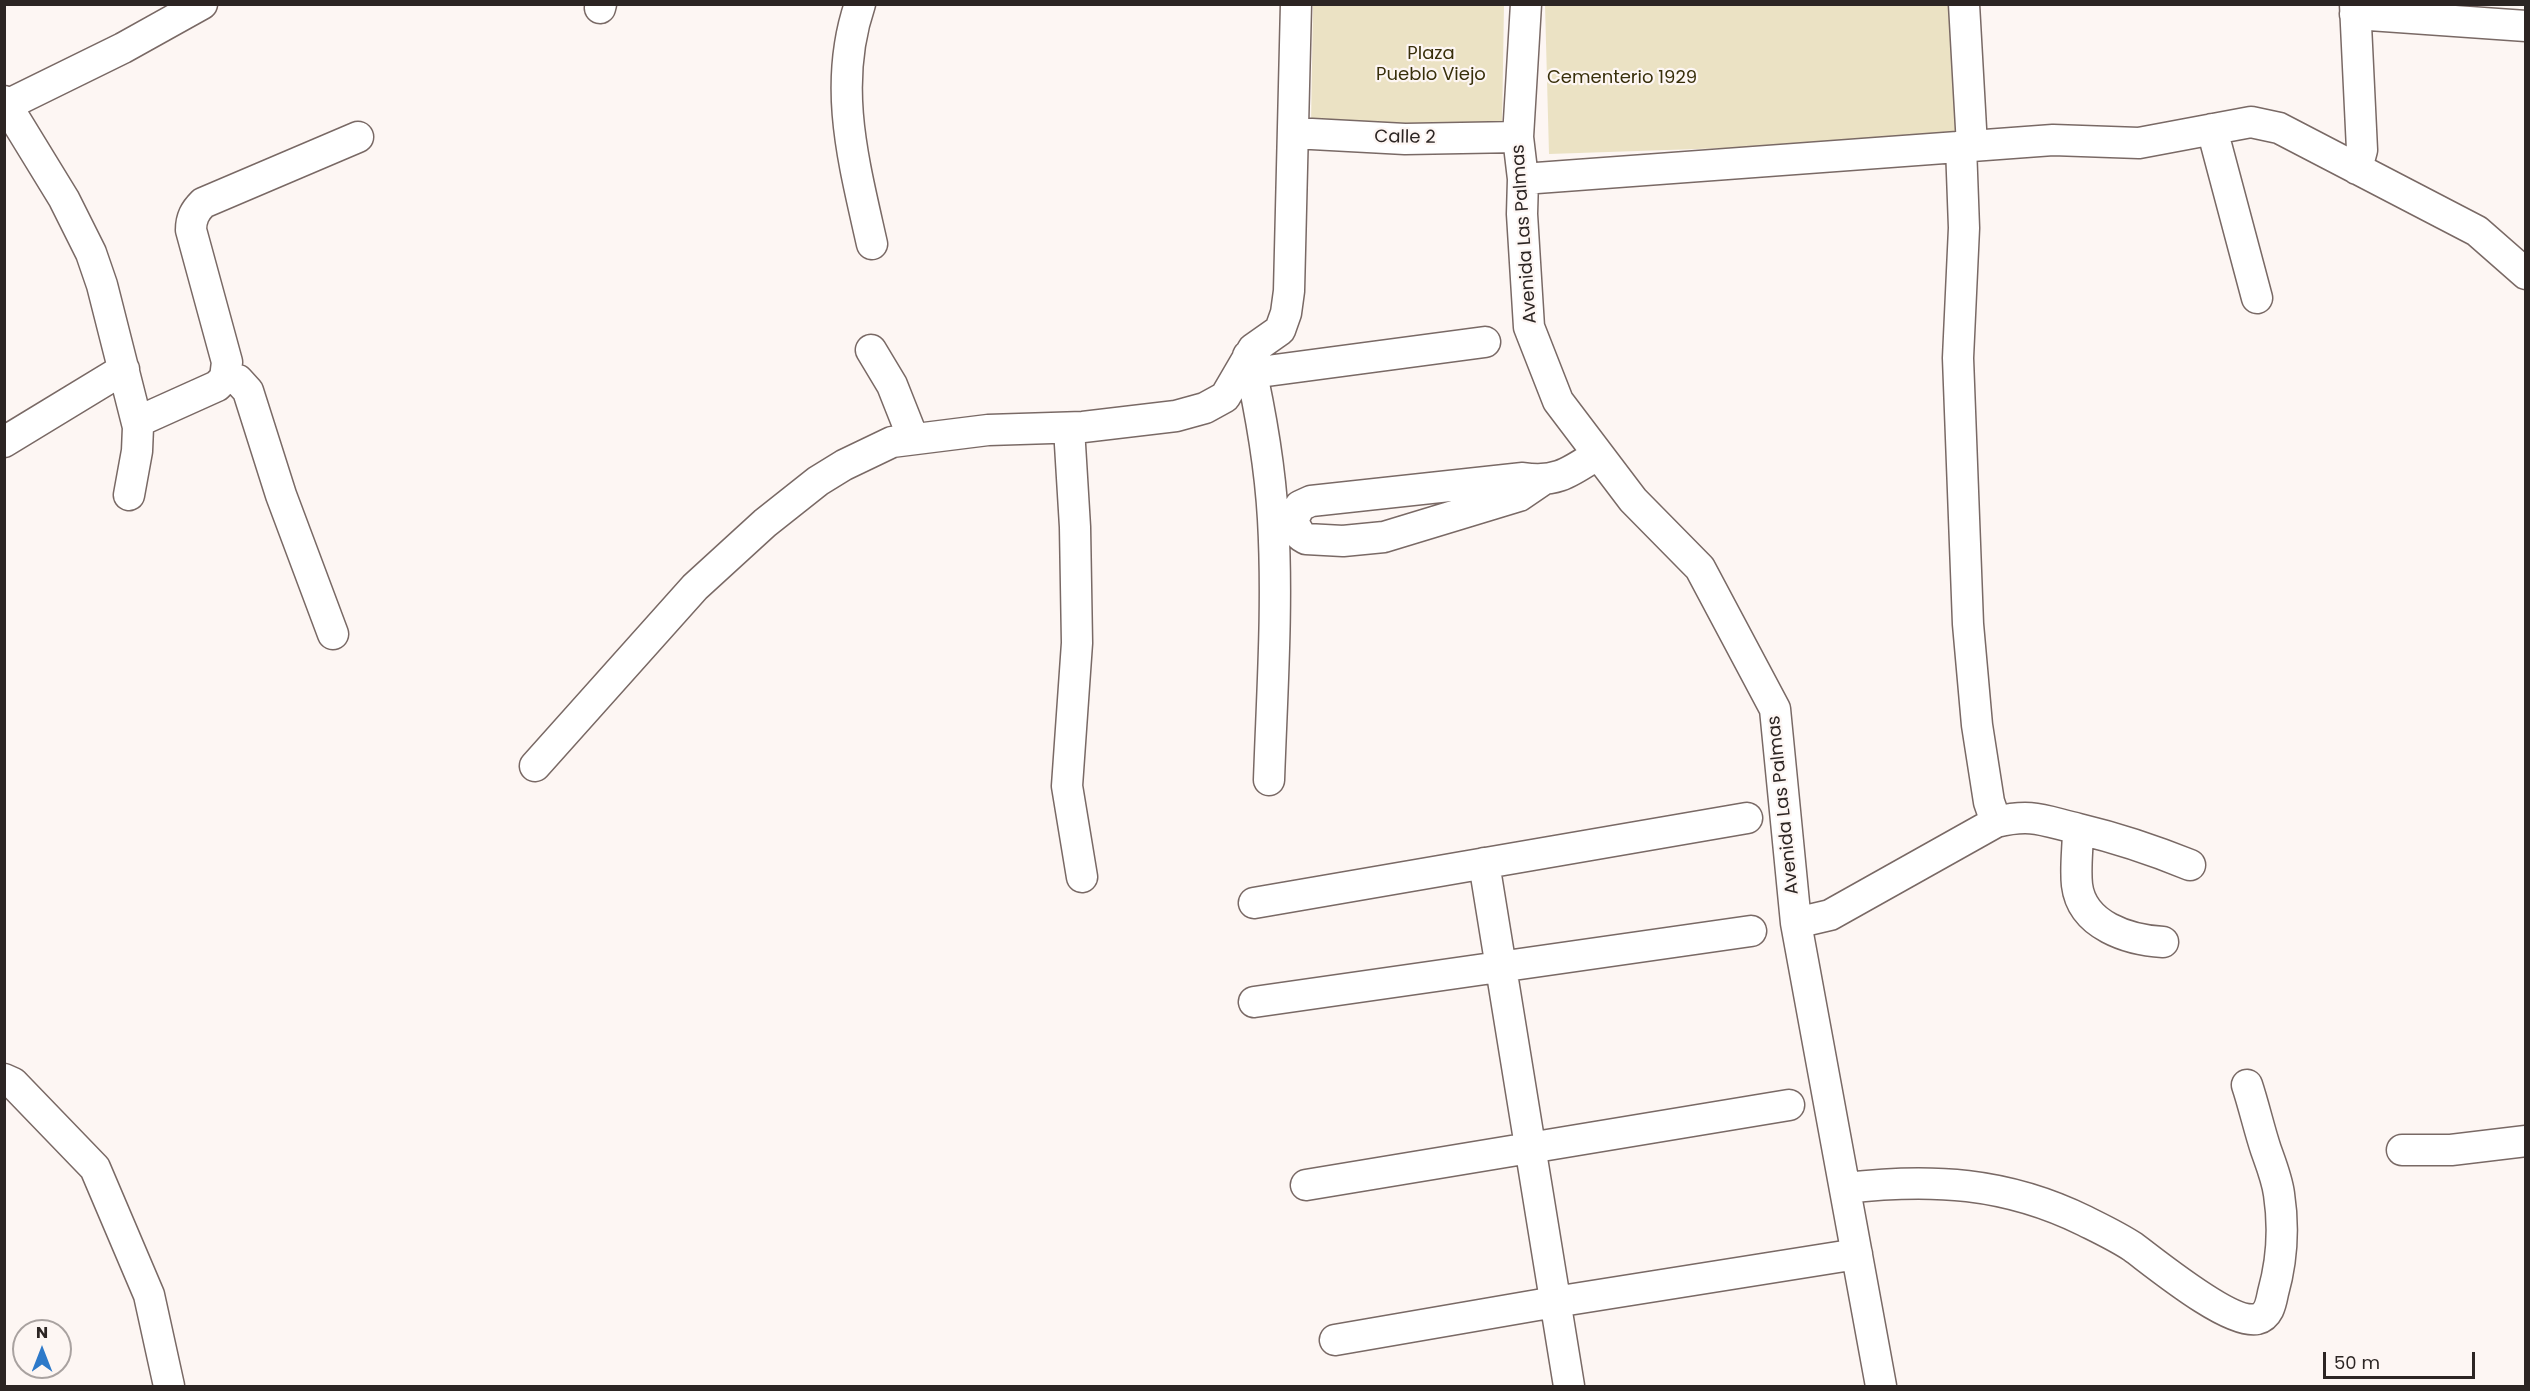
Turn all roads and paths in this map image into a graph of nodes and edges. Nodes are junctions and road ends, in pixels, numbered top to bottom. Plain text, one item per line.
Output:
1 (202, 4) edge
2 (860, 4) edge
3 (1296, 4) edge
4 (1526, 4) edge
5 (1964, 4) edge
6 (2355, 9) edge
7 (2526, 26) edge
8 (6, 103) edge
9 (2212, 129) junction
10 (1293, 132) junction
11 (358, 137) dead end
12 (1518, 137) junction
13 (1967, 146) junction
14 (2357, 169) junction
15 (1523, 179) junction
16 (873, 244) dead end
17 (2526, 274) edge
18 (2257, 298) dead end
19 (1485, 342) dead end
20 (871, 350) dead end
21 (1250, 364) junction
22 (124, 369) junction
23 (225, 378) junction
24 (137, 422) junction
25 (1070, 428) junction
26 (913, 438) junction
27 (4, 442) edge
28 (1598, 454) junction
29 (1541, 481) junction
30 (129, 495) dead end
31 (333, 634) dead end
32 (535, 765) dead end
33 (1269, 780) dead end
34 (1746, 818) dead end
35 (1996, 822) junction
36 (2078, 829) junction
37 (1484, 863) junction
38 (2190, 865) dead end
39 (1082, 877) dead end
40 (1254, 903) dead end
41 (1796, 923) junction
42 (1751, 931) dead end
43 (2163, 942) dead end
44 (1500, 967) junction
45 (1254, 1002) dead end
46 (4, 1079) edge
47 (2247, 1084) dead end
48 (1789, 1105) dead end
49 (2526, 1141) edge
50 (1530, 1148) junction
51 (2402, 1150) dead end
52 (1306, 1185) dead end
53 (1845, 1188) junction
54 (1857, 1254) junction
55 (1555, 1302) junction
56 (1335, 1340) dead end
57 (169, 1386) edge
58 (1569, 1386) edge
59 (1881, 1386) edge

1 - 8 street
2 - 16 street
3 - 10 street
4 - 12 street, Avenida Las Palmas
5 - 13 street
6 - 7 street
6 - 14 street
8 - 22 street
9 - 13 street
9 - 14 street
9 - 18 street
10 - 12 street, Calle 2
10 - 21 street
11 - 23 street
12 - 15 street, Avenida Las Palmas
13 - 15 street
13 - 35 street
14 - 17 street
15 - 28 street, Avenida Las Palmas
19 - 21 street
20 - 26 street
21 - 25 street
21 - 33 street
22 - 24 street
22 - 27 street
23 - 24 street
23 - 31 street
24 - 30 street
25 - 26 street
25 - 39 street
26 - 32 street
28 - 29 street
28 - 41 street, Avenida Las Palmas
29 - 29 street
34 - 37 street
35 - 36 street
35 - 41 street
36 - 38 street
36 - 43 street
37 - 40 street
37 - 44 street
41 - 53 street, Avenida Las Palmas
42 - 44 street
44 - 45 street
44 - 50 street
46 - 57 street
47 - 53 street
48 - 50 street
49 - 51 street
50 - 52 street
50 - 55 street
53 - 54 street, Avenida Las Palmas
54 - 55 street
54 - 59 street, Avenida Las Palmas
55 - 56 street
55 - 58 street

